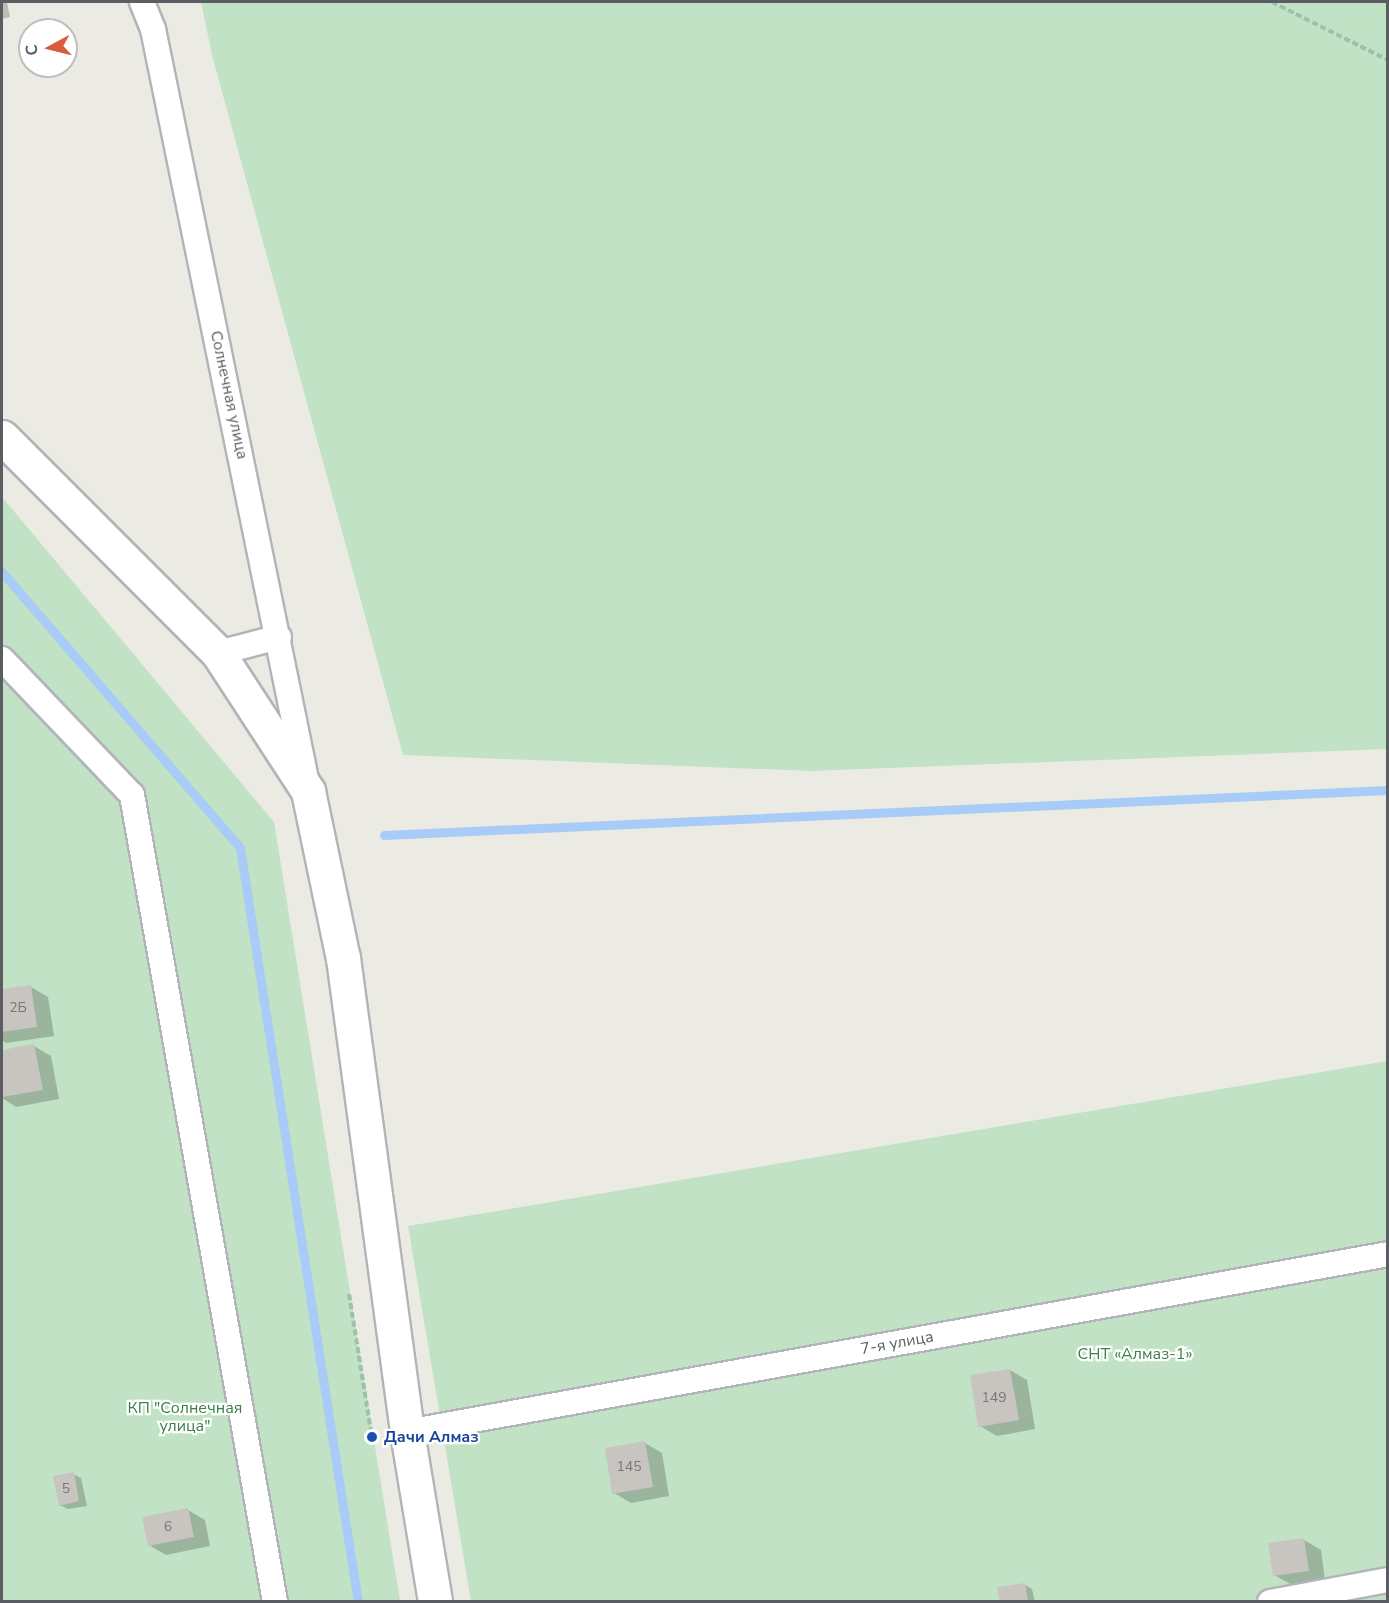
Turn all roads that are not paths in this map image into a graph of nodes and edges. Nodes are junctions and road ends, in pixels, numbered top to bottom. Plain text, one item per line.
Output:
1 (142, 2) edge
2 (2, 437) edge
3 (279, 637) junction
4 (218, 653) junction
5 (2, 659) edge
6 (308, 791) junction
7 (1388, 1254) edge
8 (407, 1432) junction
9 (1388, 1580) edge
10 (275, 1602) edge
11 (435, 1602) edge
12 (1270, 1602) edge

1 - 3 street, Солнечная улица
2 - 4 main road
3 - 4 street
3 - 6 street, Солнечная улица
4 - 6 main road
5 - 10 street
6 - 8 main road
7 - 8 street, 7-я улица
8 - 11 main road
9 - 12 street

